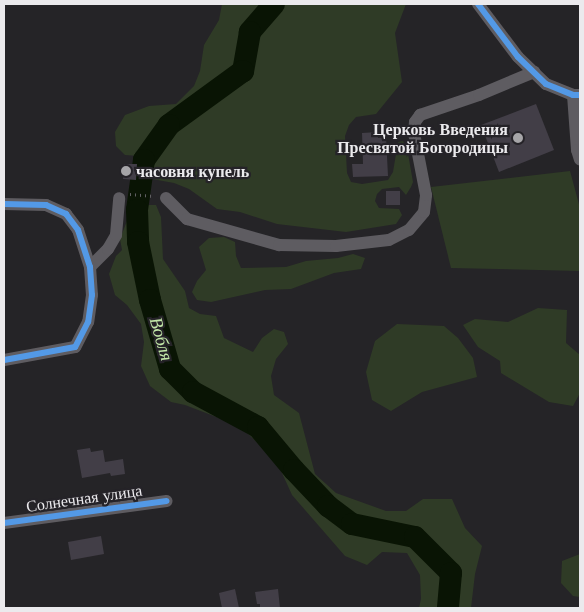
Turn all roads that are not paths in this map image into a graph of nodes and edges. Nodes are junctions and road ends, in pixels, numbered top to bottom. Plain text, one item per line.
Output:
1 (478, 4) edge
2 (534, 72) junction
3 (577, 95) edge
4 (580, 160) edge
5 (118, 198) dead end
6 (166, 198) dead end
7 (4, 204) edge
8 (90, 267) junction
9 (4, 360) edge
10 (168, 501) dead end
11 (4, 523) edge

1 - 2 street
2 - 3 street
2 - 6 street
3 - 4 street
5 - 8 street
7 - 8 street
8 - 9 street
10 - 11 street, Солнечная улица

